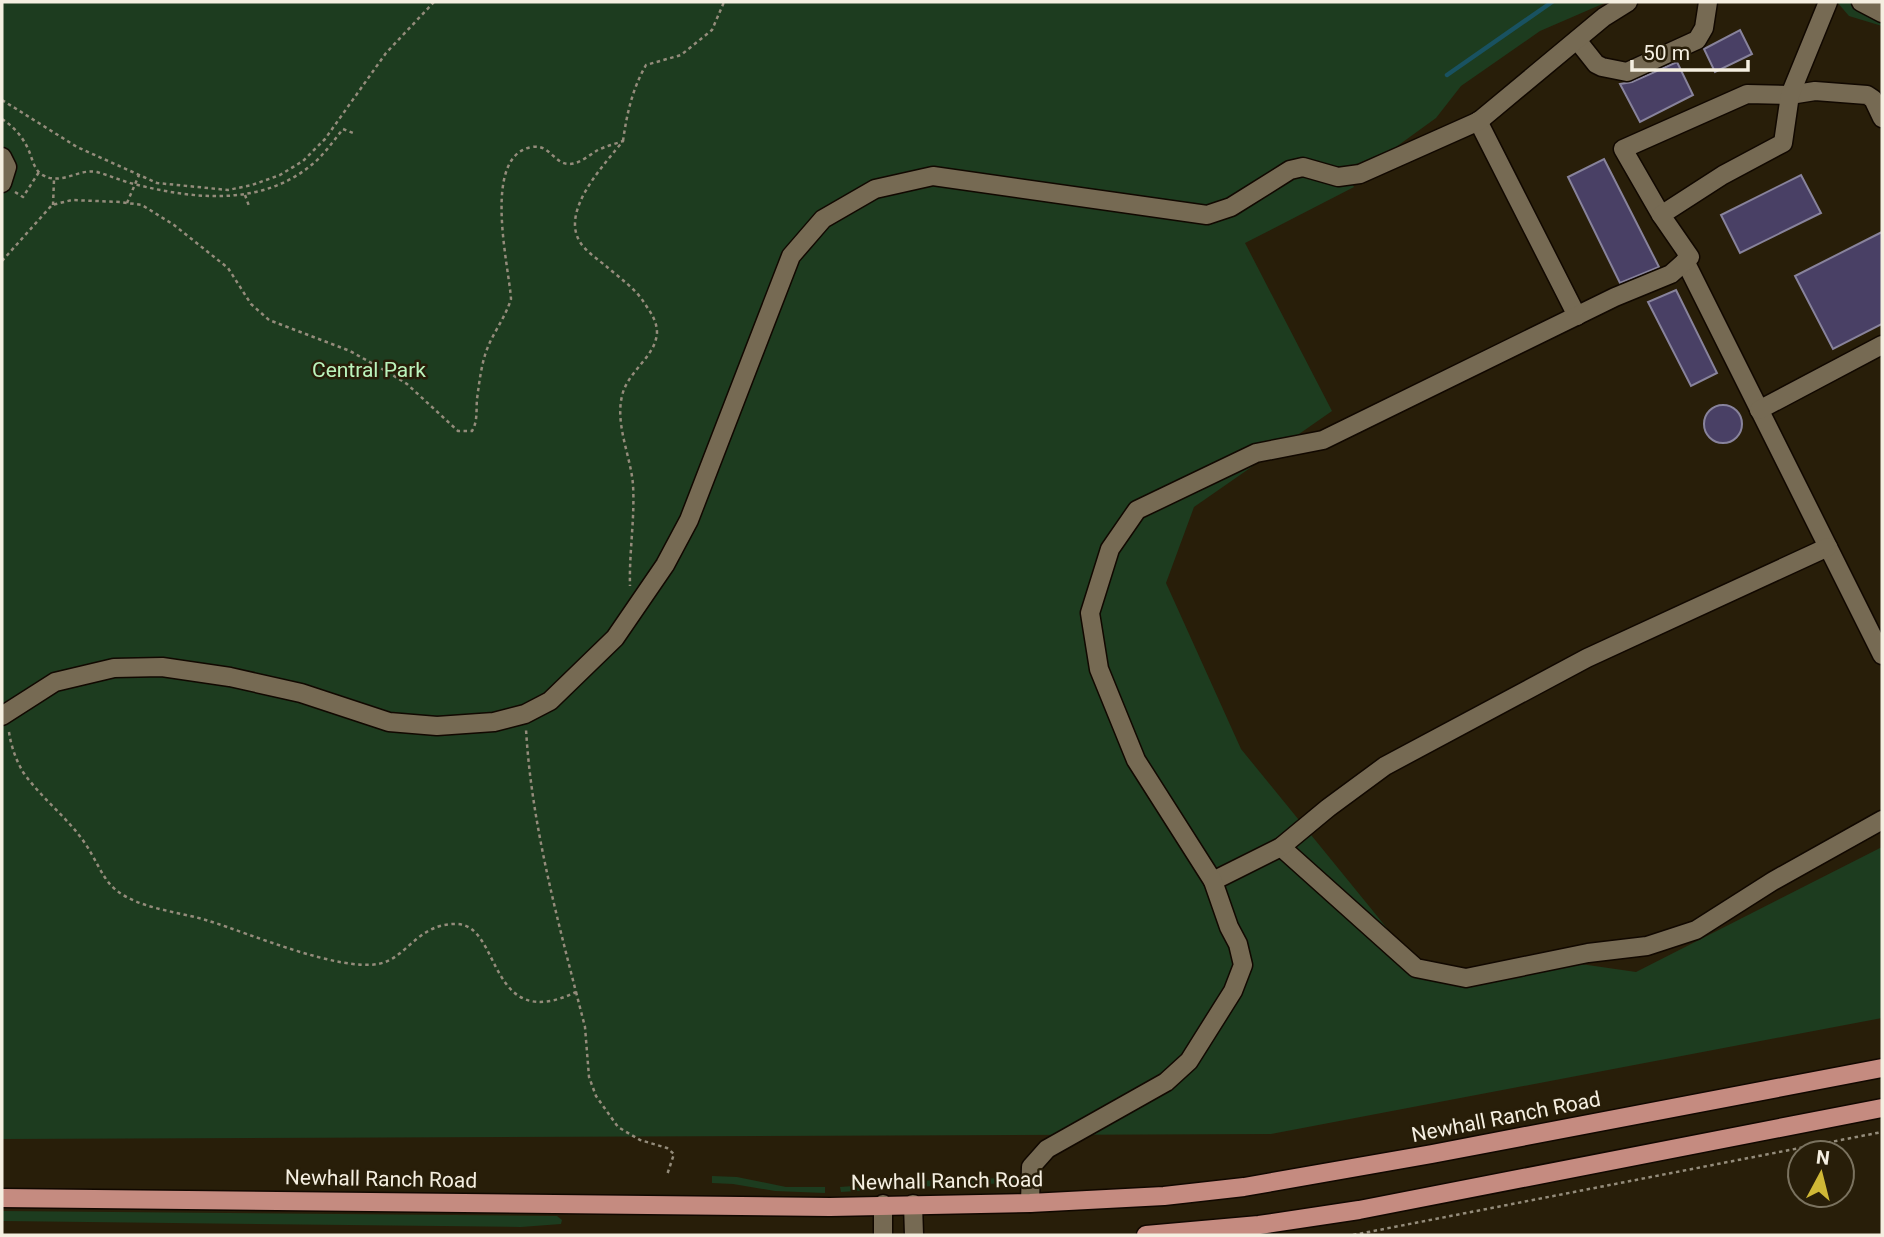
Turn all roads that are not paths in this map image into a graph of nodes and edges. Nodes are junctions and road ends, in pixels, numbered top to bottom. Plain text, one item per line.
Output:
1 (1628, 2) edge
2 (1707, 2) edge
3 (1828, 2) edge
4 (1861, 2) edge
5 (1882, 13) edge
6 (1577, 40) junction
7 (1790, 95) junction
8 (1882, 118) edge
9 (1478, 121) junction
10 (2, 157) edge
11 (7, 187) edge
12 (1661, 215) junction
13 (1685, 261) junction
14 (1577, 316) junction
15 (1882, 345) edge
16 (1759, 410) junction
17 (1828, 547) junction
18 (1882, 655) edge
19 (4, 714) edge
20 (1882, 820) edge
21 (1281, 847) junction
22 (1213, 881) junction
23 (1882, 1068) edge
24 (1882, 1108) edge
25 (2, 1198) edge
26 (1030, 1203) junction
27 (883, 1204) junction
28 (913, 1204) junction
29 (883, 1235) edge
30 (914, 1235) edge
31 (1146, 1235) edge

1 - 6 street
2 - 6 street
3 - 7 street
4 - 5 street
6 - 9 street
7 - 8 street
7 - 12 street
7 - 12 street
9 - 14 street
9 - 19 street
10 - 11 street
12 - 13 street
13 - 14 street
13 - 16 street
14 - 22 street
15 - 16 street
16 - 17 street
17 - 18 street
17 - 21 street
20 - 21 street
21 - 22 street
22 - 26 street
23 - 26 main road, Newhall Ranch Road
24 - 31 main road
25 - 27 main road, Newhall Ranch Road
26 - 28 main road, Newhall Ranch Road
27 - 28 main road, Newhall Ranch Road
27 - 29 street
28 - 30 street

